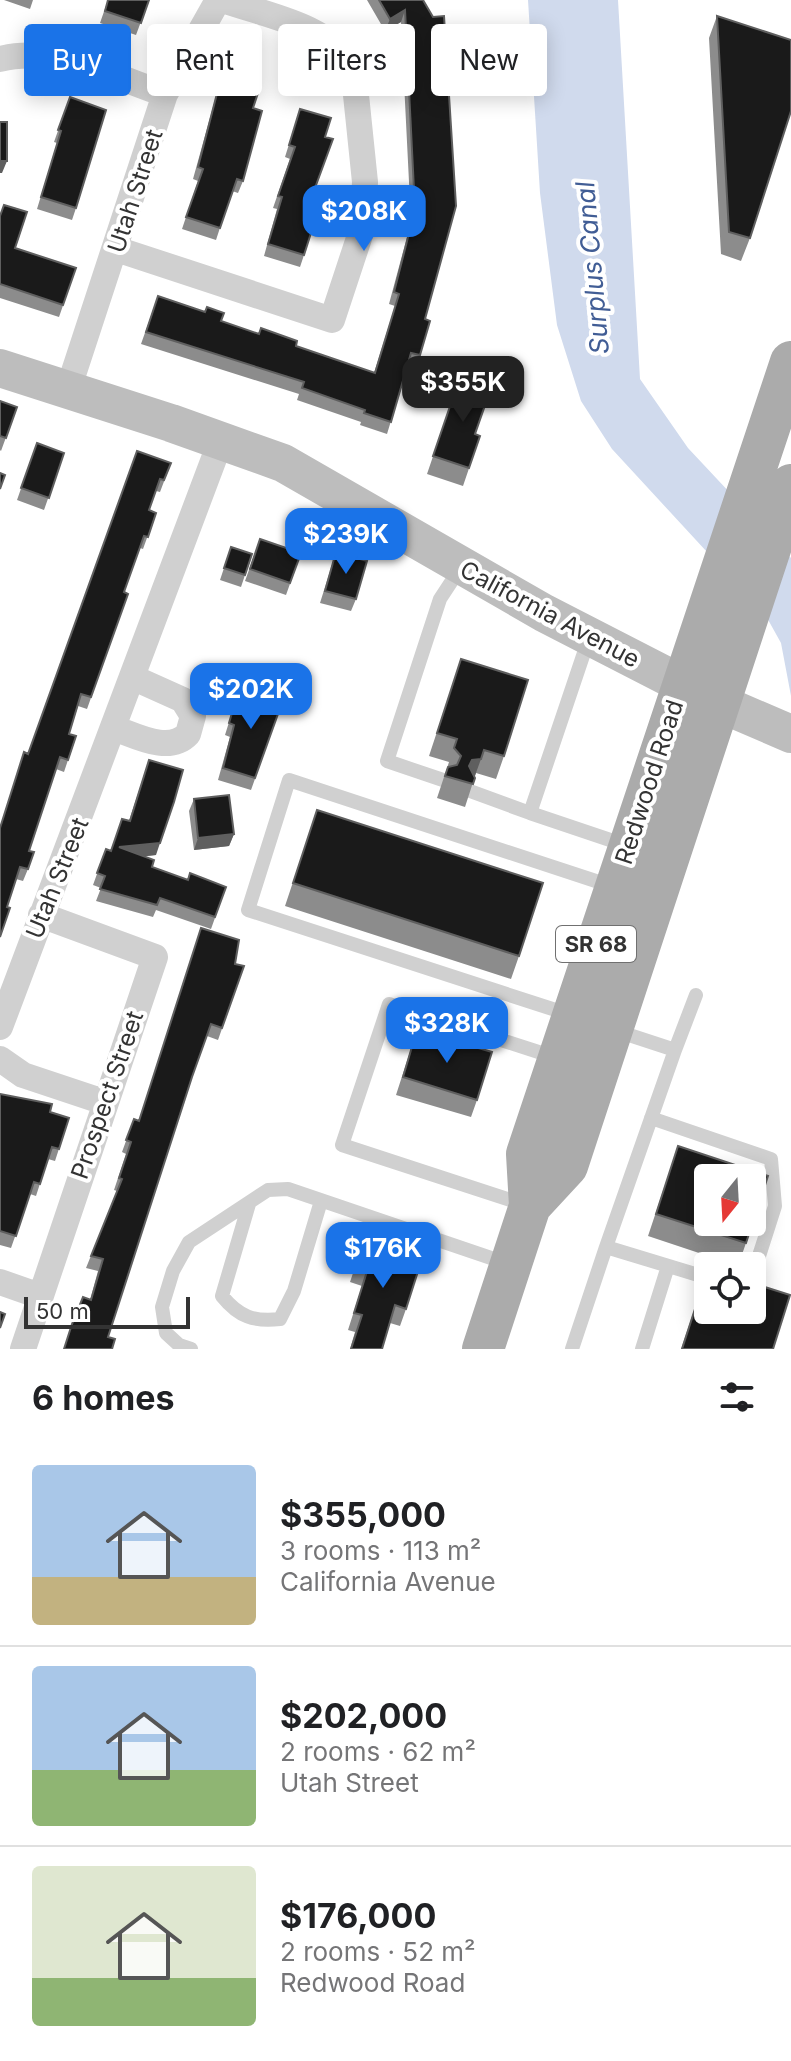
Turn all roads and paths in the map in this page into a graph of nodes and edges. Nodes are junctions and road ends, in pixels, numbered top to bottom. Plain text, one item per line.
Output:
1 (221, 0) edge
2 (207, 24) edge
3 (0, 59) edge
4 (147, 88) edge
5 (164, 96) edge
6 (116, 249) junction
7 (791, 362) edge
8 (0, 368) edge
9 (68, 390) junction
10 (221, 440) junction
11 (778, 482) edge
12 (461, 567) junction
13 (590, 637) junction
14 (134, 678) junction
15 (682, 684) junction
16 (719, 703) junction
17 (114, 728) junction
18 (785, 732) edge
19 (443, 780) edge
20 (470, 791) edge
21 (530, 813) junction
22 (628, 847) junction
23 (615, 887) junction
24 (41, 915) junction
25 (696, 995) dead end
26 (591, 1022) junction
27 (0, 1027) edge
28 (675, 1050) junction
29 (558, 1058) junction
30 (0, 1059) edge
31 (104, 1102) junction
32 (651, 1118) junction
33 (321, 1201) junction
34 (249, 1204) junction
35 (530, 1206) junction
36 (606, 1247) junction
37 (760, 1252) edge
38 (511, 1265) junction
39 (668, 1266) junction
40 (694, 1274) edge
41 (0, 1282) edge
42 (40, 1296) junction
43 (23, 1349) edge
44 (191, 1349) edge
45 (483, 1349) edge
46 (572, 1349) edge
47 (642, 1349) edge

1 - 2 street, Utah Street
1 - 6 street
3 - 4 street
5 - 6 street, Utah Street
6 - 9 street, Utah Street
7 - 11 main road, Redwood Road / SR 68
8 - 9 main road, California Avenue
9 - 10 main road, California Avenue
10 - 12 main road, California Avenue
10 - 14 street, Utah Street
11 - 15 main road, Redwood Road / SR 68
11 - 16 main road, Redwood Road / SR 68
12 - 13 main road, California Avenue
12 - 19 lane
13 - 15 main road, California Avenue
13 - 21 lane
14 - 17 street, Utah Street
14 - 17 street
15 - 16 main road, California Avenue
15 - 22 main road, Redwood Road / SR 68
16 - 18 main road, California Avenue
16 - 26 main road, Redwood Road / SR 68
17 - 24 street, Utah Street
20 - 21 lane
21 - 22 lane
22 - 23 main road, Redwood Road / SR 68
23 - 26 main road, Redwood Road / SR 68
23 - 26 lane
24 - 27 street, Utah Street
24 - 31 street, Prospect Street
25 - 28 lane
26 - 28 lane
26 - 29 main road, Redwood Road / SR 68
26 - 35 main road, Redwood Road / SR 68
28 - 32 lane
29 - 35 main road, Redwood Road / SR 68
29 - 35 lane
30 - 31 street
31 - 42 street, Prospect Street
32 - 36 lane
32 - 37 lane
33 - 34 lane
33 - 34 lane
33 - 38 lane
34 - 44 lane
35 - 38 main road, Redwood Road / SR 68
36 - 39 lane
36 - 46 lane
38 - 45 main road, Redwood Road / SR 68
39 - 40 lane
39 - 47 lane
41 - 42 street
42 - 43 street, Prospect Street

